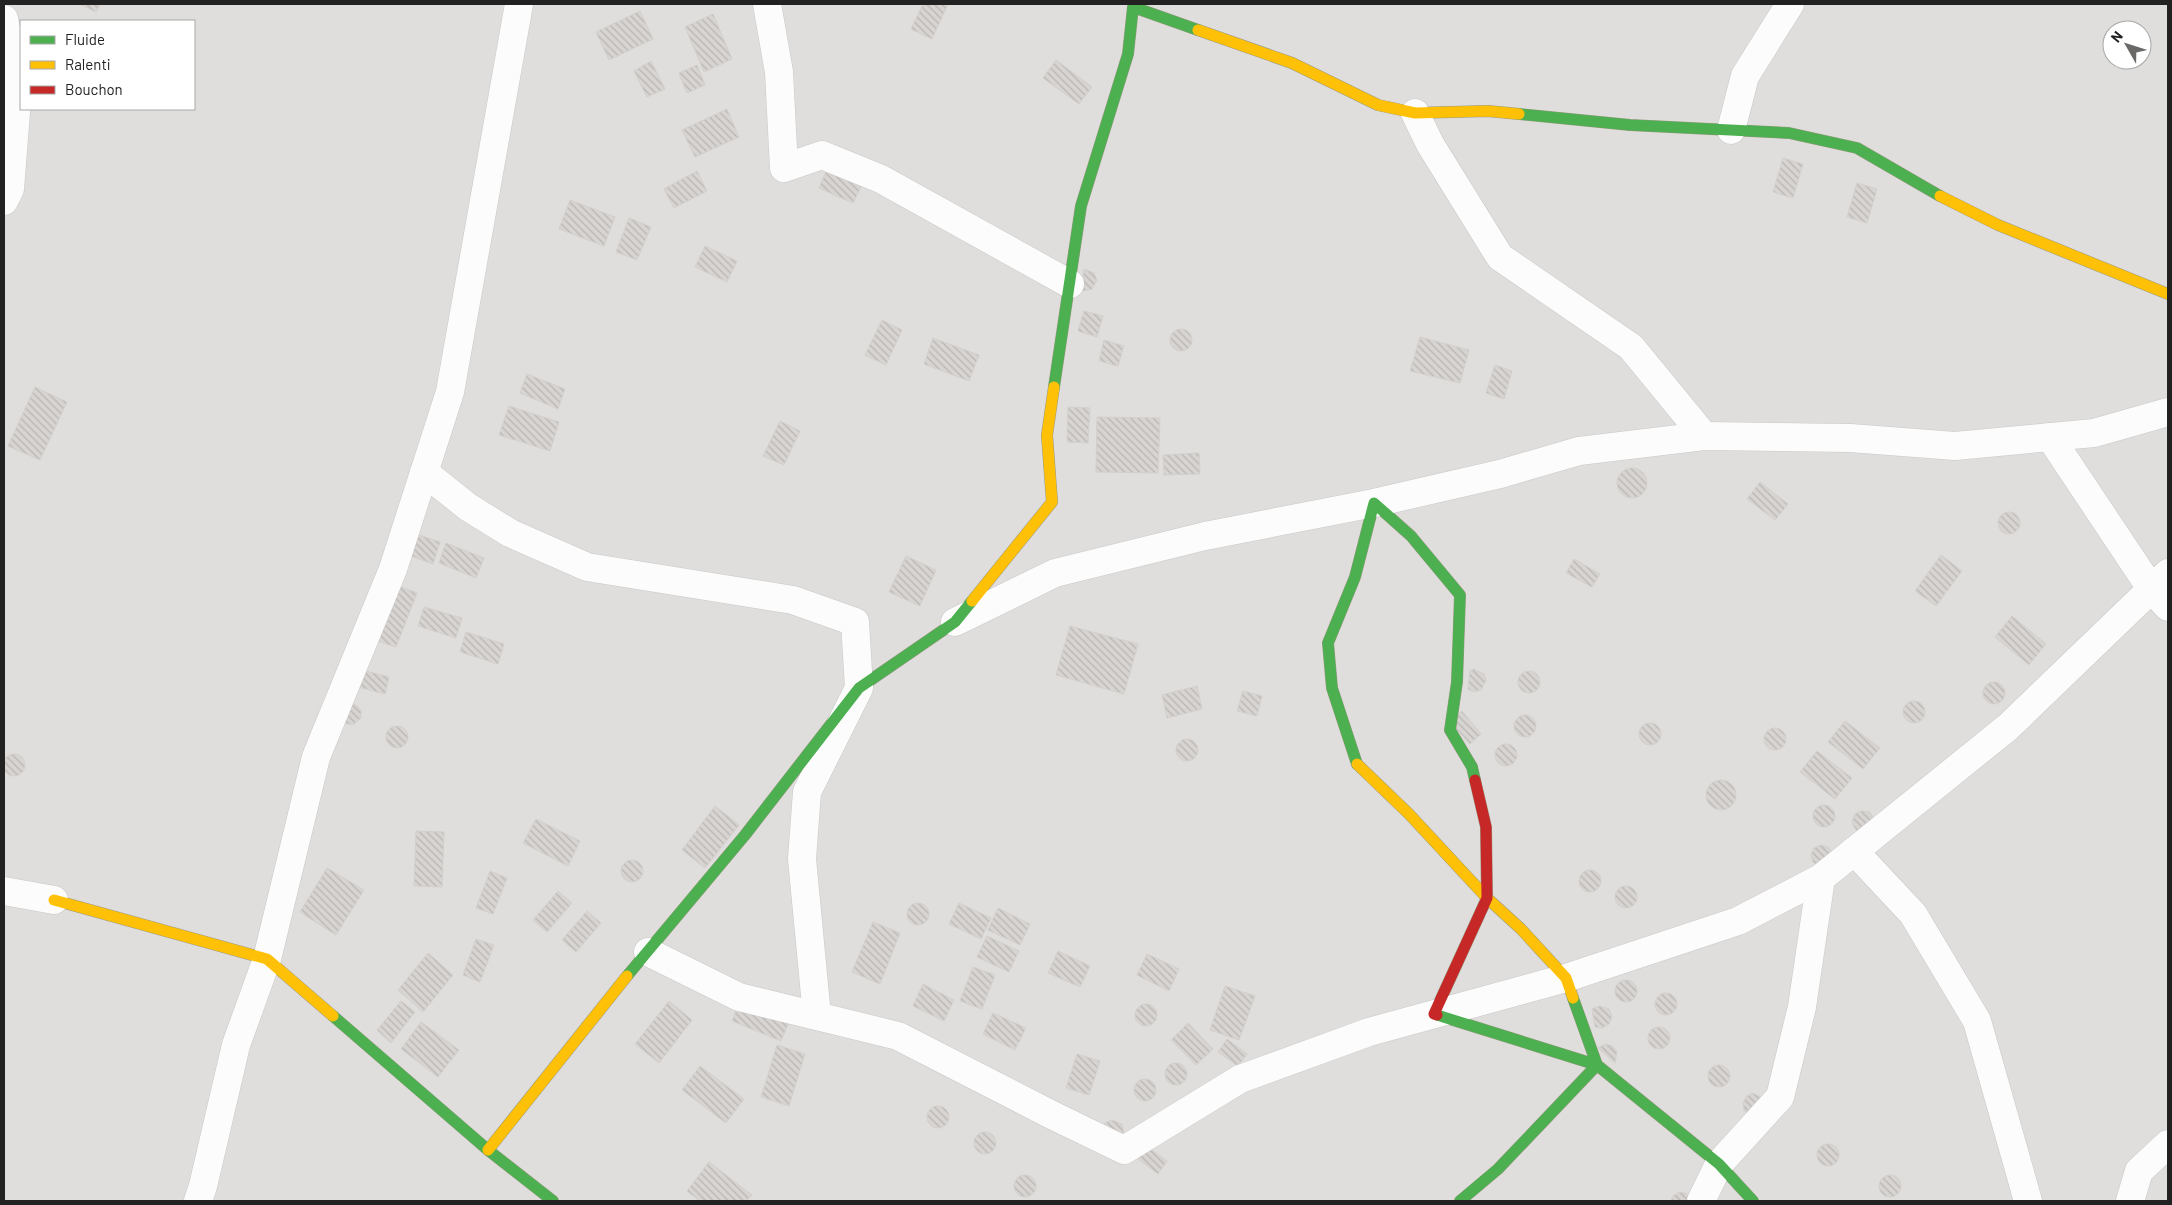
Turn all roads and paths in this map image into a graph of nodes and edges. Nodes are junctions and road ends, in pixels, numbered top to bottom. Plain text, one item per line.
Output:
1 (519, 4) edge
2 (767, 4) edge
3 (1790, 4) edge
4 (1132, 5) edge
5 (4, 18) edge
6 (1415, 113) junction
7 (1731, 130) junction
8 (8, 154) edge
9 (4, 201) edge
10 (1070, 284) junction
11 (2168, 294) edge
12 (2168, 412) edge
13 (1704, 436) junction
14 (2050, 437) junction
15 (424, 472) junction
16 (1374, 503) junction
17 (2163, 590) edge
18 (954, 622) junction
19 (859, 688) junction
20 (1854, 851) junction
21 (1821, 878) junction
22 (4, 891) edge
23 (1487, 898) junction
24 (54, 900) joint
25 (648, 952) junction
26 (267, 959) junction
27 (1566, 978) junction
28 (1434, 1014) junction
29 (817, 1016) junction
30 (1597, 1065) junction
31 (2168, 1144) edge
32 (488, 1150) junction
33 (1719, 1164) junction
34 (198, 1201) edge
35 (553, 1201) edge
36 (1460, 1201) edge
37 (1701, 1201) edge
38 (1753, 1201) edge
39 (2028, 1201) edge
40 (2130, 1201) edge

1 - 15 street
2 - 10 street
3 - 7 street
4 - 6 street
4 - 10 street
5 - 8 street
6 - 7 street
6 - 13 street
7 - 11 street
8 - 9 street
10 - 18 street
12 - 14 street
13 - 14 street
13 - 16 street
14 - 17 street
15 - 19 street
15 - 26 street
16 - 18 street
16 - 23 street
16 - 23 street
17 - 20 street
18 - 19 street
19 - 25 street
19 - 29 street
20 - 21 street
20 - 39 street
21 - 27 street
21 - 33 street
22 - 24 street
23 - 27 street
23 - 28 street
24 - 26 street
25 - 29 street
25 - 32 street
26 - 32 street
26 - 34 street
27 - 28 street
27 - 30 street
28 - 29 street
28 - 30 street
30 - 33 street
30 - 36 street
31 - 40 street
32 - 35 street
33 - 37 street
33 - 38 street

